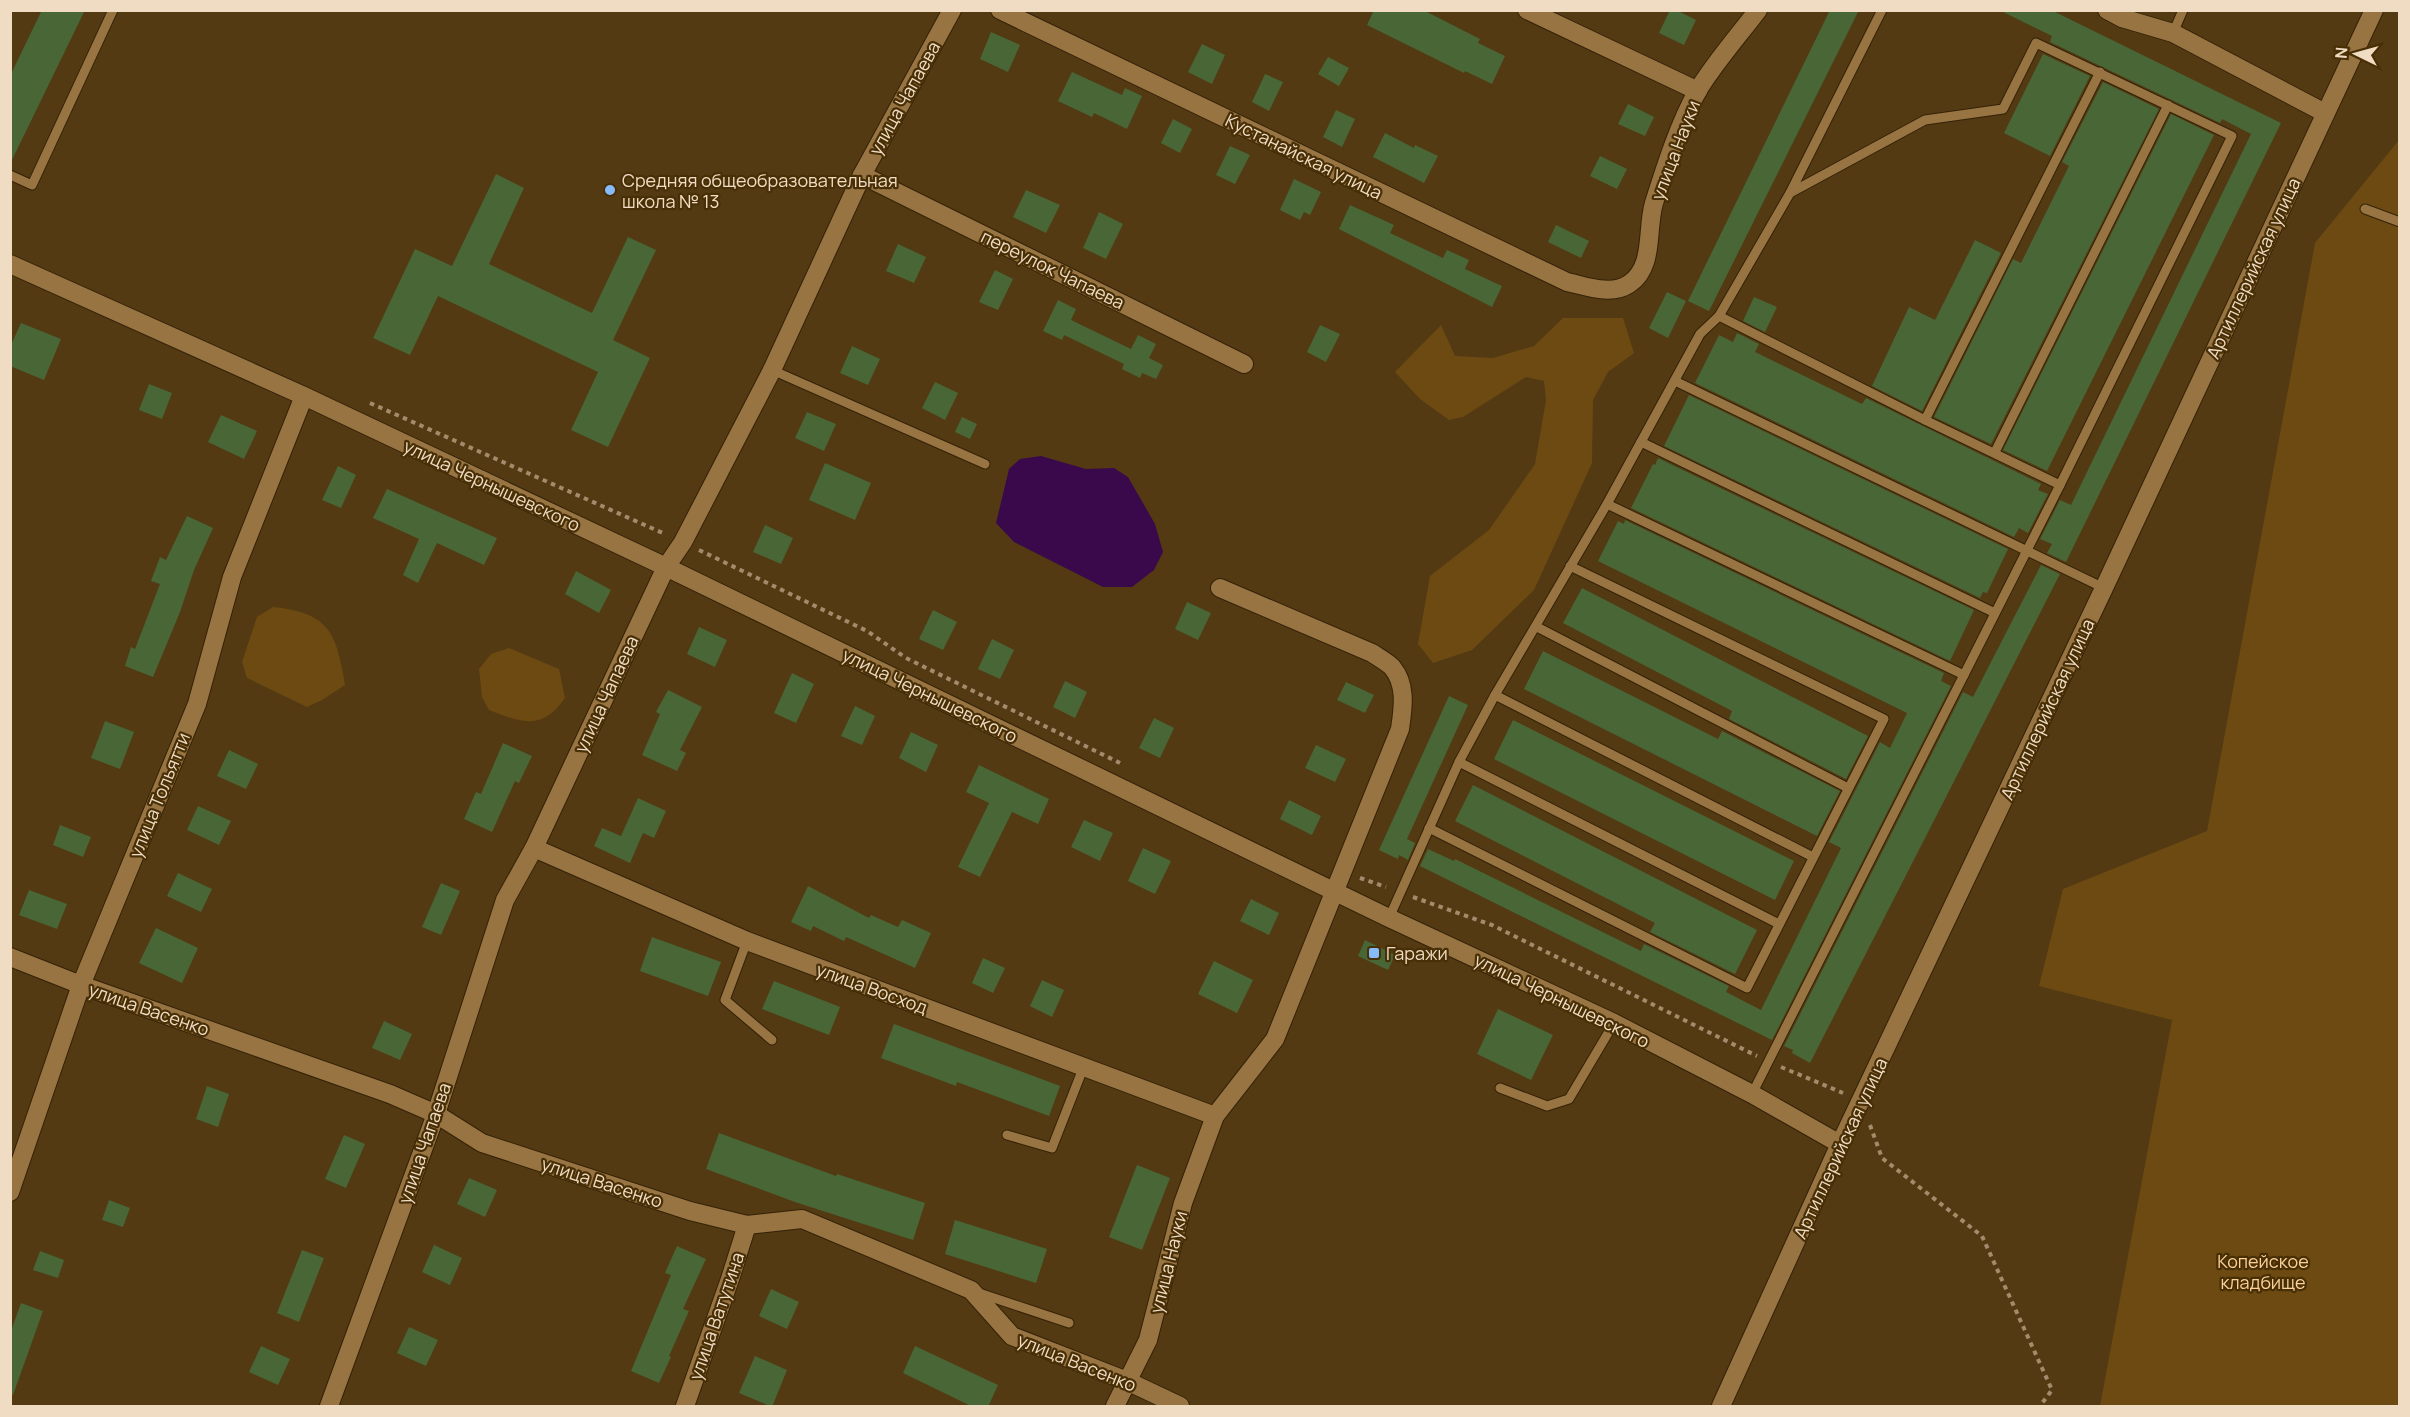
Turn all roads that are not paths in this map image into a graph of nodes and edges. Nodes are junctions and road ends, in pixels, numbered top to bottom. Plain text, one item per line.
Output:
1 (114, 10) edge
2 (952, 10) edge
3 (1000, 10) edge
4 (1527, 10) edge
5 (1758, 10) edge
6 (1882, 10) edge
7 (2107, 10) edge
8 (2183, 10) edge
9 (2374, 10) edge
10 (2173, 33) junction
11 (2100, 72) junction
12 (1698, 91) junction
13 (2168, 105) junction
14 (2325, 113) junction
15 (10, 175) edge
16 (861, 175) junction
17 (1790, 193) junction
18 (2365, 209) dead end
19 (2400, 222) edge
20 (12, 269) edge
21 (1611, 291) joint
22 (1719, 316) junction
23 (1244, 364) dead end
24 (772, 370) junction
25 (1675, 381) junction
26 (304, 396) junction
27 (1925, 420) junction
28 (1641, 442) junction
29 (1995, 452) junction
30 (985, 464) dead end
31 (2060, 485) junction
32 (1607, 504) junction
33 (2026, 551) junction
34 (1570, 566) junction
35 (666, 567) junction
36 (1220, 588) dead end
37 (2104, 588) junction
38 (1995, 613) junction
39 (1537, 627) junction
40 (1964, 675) junction
41 (1495, 695) junction
42 (1459, 762) junction
43 (1848, 788) junction
44 (1429, 828) junction
45 (534, 848) junction
46 (1814, 857) junction
47 (1334, 891) junction
48 (1389, 918) junction
49 (1779, 924) junction
50 (747, 941) junction
51 (10, 957) edge
52 (81, 985) junction
53 (1614, 1023) junction
54 (772, 1040) dead end
55 (1084, 1066) junction
56 (1500, 1088) dead end
57 (1752, 1094) junction
58 (436, 1114) junction
59 (1215, 1116) junction
60 (1008, 1135) dead end
61 (1840, 1144) junction
62 (10, 1192) edge
63 (747, 1225) junction
64 (971, 1290) junction
65 (1069, 1323) dead end
66 (1127, 1381) junction
67 (329, 1407) edge
68 (685, 1407) edge
69 (1115, 1407) edge
70 (1180, 1407) edge
71 (1721, 1407) edge

1 - 15 lane
2 - 16 street, улица Чапаева
3 - 21 street, Кустанайская улица
4 - 12 street
5 - 12 street, улица Науки
6 - 17 lane
7 - 10 street
8 - 10 lane
9 - 14 street, Артиллерийская улица
10 - 14 street
11 - 13 lane
11 - 17 lane
11 - 27 lane
12 - 21 street, улица Науки
13 - 29 lane
13 - 31 lane
14 - 37 street, Артиллерийская улица
16 - 23 street, переулок Чапаева
16 - 24 street, улица Чапаева
17 - 22 lane
18 - 19 lane
20 - 26 street, улица Чернышевского
22 - 25 lane
22 - 27 lane
24 - 30 lane
24 - 35 street, улица Чапаева
25 - 28 lane
25 - 33 lane
26 - 35 street, улица Чернышевского
26 - 52 street, улица Тольятти
27 - 29 lane
28 - 32 lane
28 - 38 lane
29 - 31 lane
31 - 33 lane
32 - 34 lane
32 - 40 lane
33 - 37 lane
33 - 38 lane
34 - 39 lane
34 - 43 lane
35 - 45 street, улица Чапаева
35 - 47 street, улица Чернышевского
36 - 47 street, улица Науки
37 - 61 street, Артиллерийская улица
38 - 40 lane
39 - 41 lane
39 - 43 lane
40 - 57 lane
41 - 42 lane
41 - 46 lane
42 - 44 lane
42 - 49 lane
43 - 46 lane
44 - 48 lane
44 - 49 lane
45 - 50 street, улица Восход
45 - 58 street, улица Чапаева
46 - 49 lane
47 - 48 street, улица Чернышевского
47 - 59 street, улица Науки
48 - 53 street, улица Чернышевского
50 - 54 lane
50 - 55 street, улица Восход
51 - 52 street, улица Васенко
52 - 58 street, улица Васенко
52 - 62 street, улица Тольятти
53 - 56 lane
53 - 57 street, улица Чернышевского
55 - 59 street, улица Восход
55 - 60 lane
57 - 61 street, улица Чернышевского
58 - 63 street, улица Васенко
58 - 67 street, улица Чапаева
59 - 66 street, улица Науки
61 - 71 street, Артиллерийская улица
63 - 64 street, улица Васенко
63 - 68 street, улица Ватутина
64 - 65 lane
64 - 66 street, улица Васенко
66 - 69 street, улица Науки
66 - 70 street, улица Васенко

